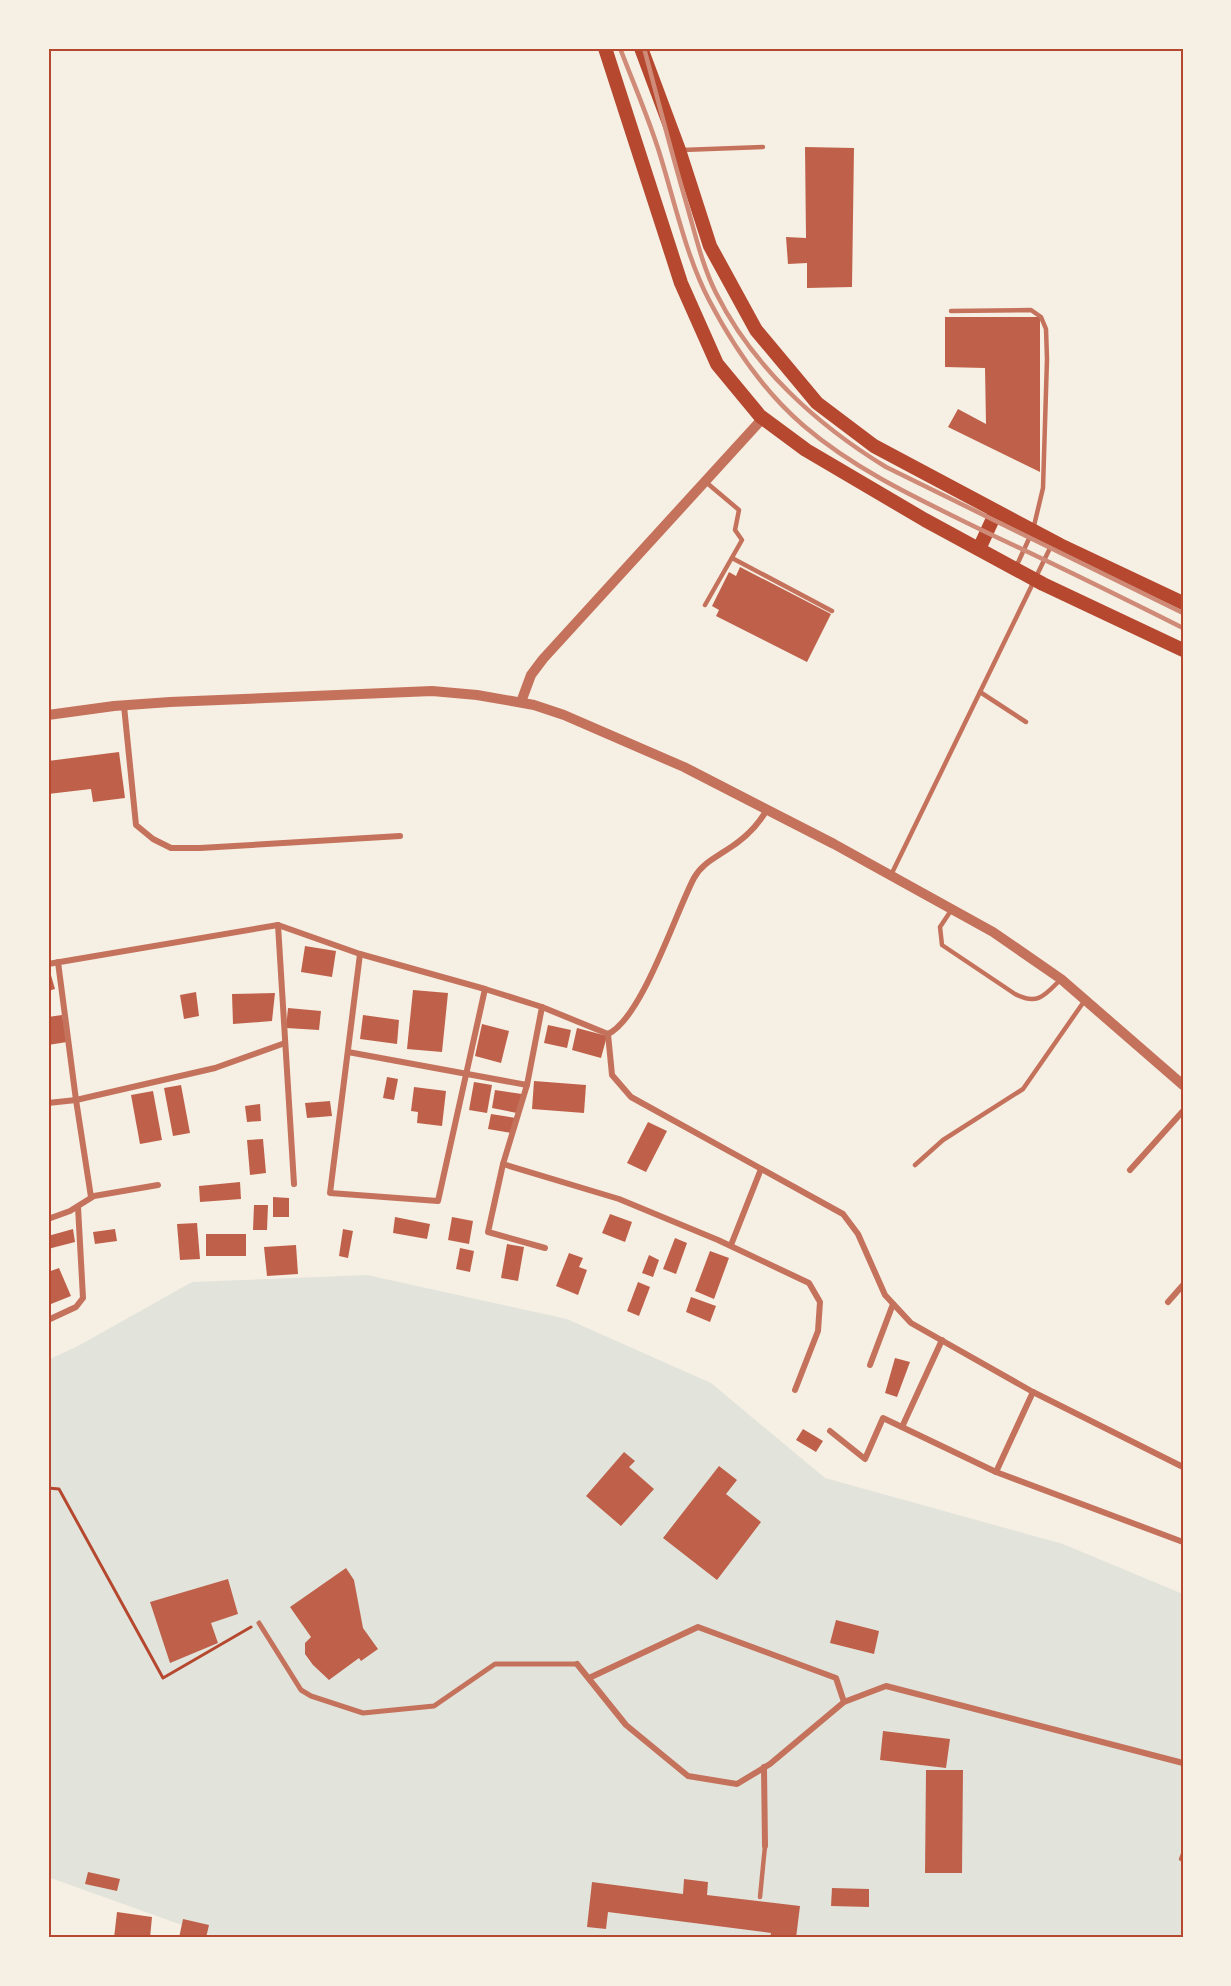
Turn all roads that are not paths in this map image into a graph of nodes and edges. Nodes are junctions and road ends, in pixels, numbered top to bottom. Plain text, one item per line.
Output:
1 (605, 48) edge
2 (642, 48) edge
3 (763, 147) dead end
4 (679, 150) junction
5 (951, 311) dead end
6 (763, 418) junction
7 (705, 481) junction
8 (996, 512) junction
9 (1033, 530) junction
10 (1054, 541) junction
11 (979, 549) junction
12 (732, 558) junction
13 (1015, 569) junction
14 (1034, 579) junction
15 (1183, 603) edge
16 (705, 606) dead end
17 (832, 610) dead end
18 (1183, 650) edge
19 (980, 692) junction
20 (521, 702) junction
21 (124, 706) junction
22 (48, 715) edge
23 (1026, 722) dead end
24 (767, 809) junction
25 (400, 836) dead end
26 (891, 875) junction
27 (952, 909) junction
28 (278, 925) junction
29 (360, 954) junction
30 (58, 962) junction
31 (48, 964) edge
32 (1061, 979) junction
33 (485, 989) junction
34 (1085, 1000) junction
35 (542, 1007) junction
36 (608, 1034) junction
37 (285, 1043) junction
38 (348, 1053) junction
39 (467, 1073) junction
40 (527, 1085) junction
41 (1183, 1085) edge
42 (75, 1100) junction
43 (48, 1103) edge
44 (1183, 1111) edge
45 (503, 1164) junction
46 (915, 1165) dead end
47 (761, 1169) junction
48 (1130, 1170) dead end
49 (294, 1184) dead end
50 (158, 1185) dead end
51 (91, 1197) junction
52 (78, 1207) junction
53 (48, 1218) edge
54 (731, 1245) junction
55 (545, 1248) dead end
56 (1183, 1285) edge
57 (1168, 1302) dead end
58 (893, 1304) junction
59 (48, 1320) edge
60 (942, 1340) junction
61 (870, 1365) dead end
62 (795, 1390) dead end
63 (1034, 1392) junction
64 (902, 1427) junction
65 (830, 1431) dead end
66 (1183, 1467) edge
67 (996, 1472) junction
68 (1183, 1542) edge
69 (259, 1623) road end
70 (577, 1664) joint
71 (589, 1678) junction
72 (844, 1702) junction
73 (1183, 1763) edge
74 (764, 1767) junction
75 (765, 1846) joint
76 (760, 1898) dead end

1 - 6 main road
2 - 4 main road
3 - 4 lane
4 - 8 main road
5 - 9 lane
6 - 7 street
6 - 11 main road
7 - 12 lane
7 - 20 street
8 - 9 main road
8 - 11 main road
9 - 10 main road
9 - 13 lane
10 - 14 lane
10 - 15 main road
11 - 13 main road
12 - 16 lane
12 - 17 lane
13 - 14 main road
14 - 18 main road
14 - 19 lane
19 - 23 lane
19 - 26 lane
20 - 21 street
20 - 24 street
21 - 22 street
21 - 25 street
24 - 26 street
24 - 36 street
26 - 27 street
27 - 32 street
27 - 32 lane
28 - 29 street
28 - 30 street
28 - 37 street
29 - 33 street
29 - 38 street
30 - 31 street
30 - 42 street
32 - 34 street
33 - 35 street
33 - 39 street
34 - 41 street
34 - 46 lane
35 - 36 street
35 - 40 street
36 - 47 street
37 - 42 street
37 - 49 street
38 - 39 street
38 - 39 street
39 - 40 street
40 - 45 street
42 - 43 street
42 - 51 street
44 - 48 street
45 - 54 street
45 - 55 street
47 - 54 street
47 - 58 street
50 - 51 street
51 - 52 street
52 - 53 street
52 - 59 street
54 - 62 street
56 - 57 street
58 - 60 street
58 - 61 street
60 - 63 street
60 - 64 street
63 - 66 street
63 - 67 street
64 - 65 street
64 - 67 street
67 - 68 street
69 - 70 street
70 - 71 street
71 - 72 street
71 - 74 street
72 - 73 street
72 - 74 street
74 - 75 street
75 - 76 lane

